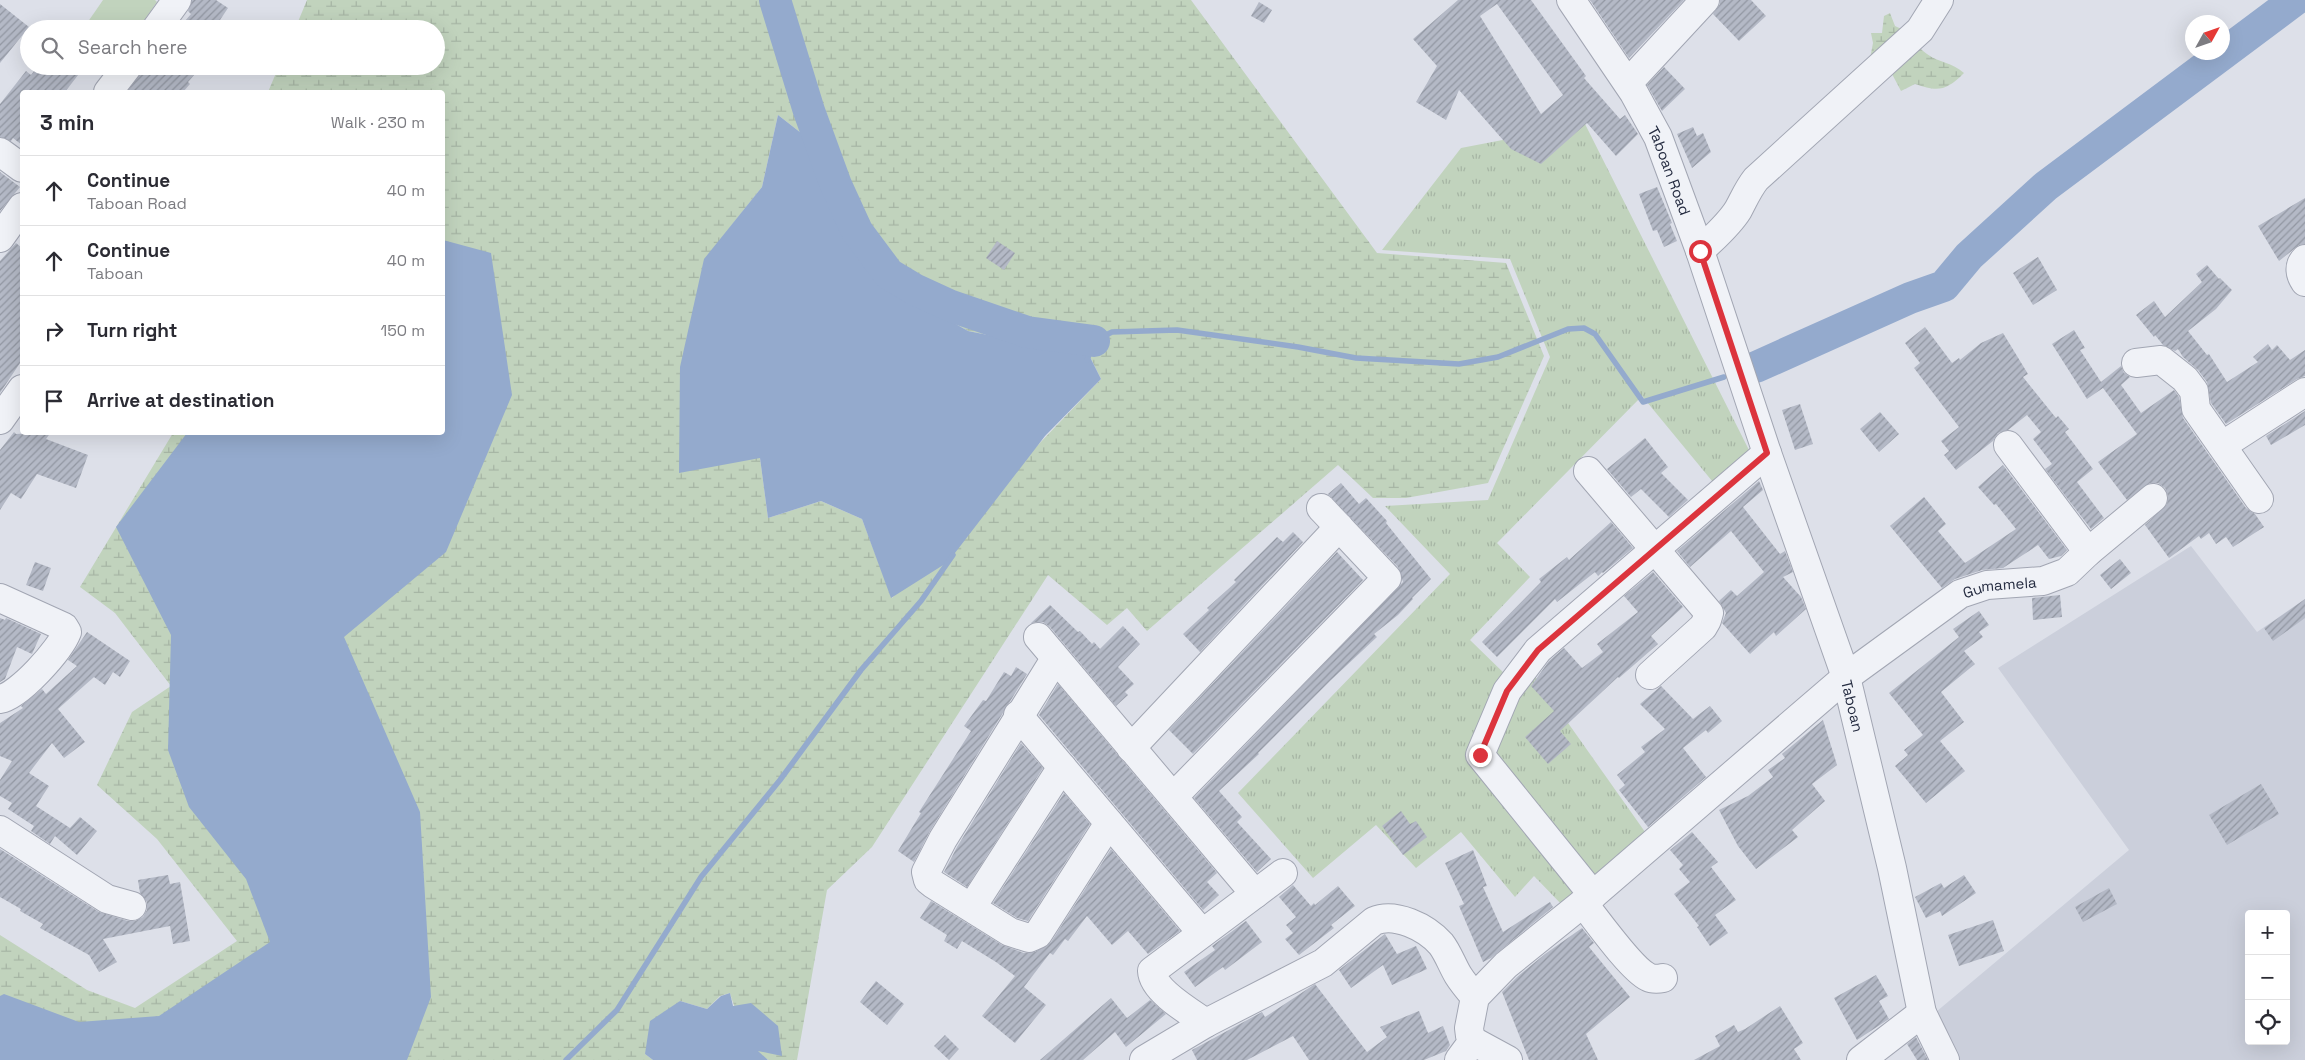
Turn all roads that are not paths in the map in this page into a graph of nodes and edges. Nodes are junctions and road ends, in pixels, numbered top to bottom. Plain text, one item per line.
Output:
1 (177, 0) edge
2 (1705, 0) edge
3 (1939, 0) edge
4 (1574, 1) edge
5 (163, 20) edge
6 (121, 75) edge
7 (1628, 83) junction
8 (110, 90) edge
9 (0, 152) edge
10 (20, 167) edge
11 (20, 210) edge
12 (0, 238) edge
13 (1700, 251) junction
14 (2305, 259) edge
15 (2305, 282) edge
16 (1735, 356) joint
17 (2136, 363) dead end
18 (20, 392) edge
19 (2305, 392) edge
20 (0, 420) edge
21 (2008, 445) dead end
22 (2223, 445) junction
23 (1767, 453) junction
24 (1588, 471) dead end
25 (2153, 498) dead end
26 (2259, 499) dead end
27 (1655, 549) junction
28 (2088, 552) junction
29 (0, 598) edge
30 (1038, 637) dead end
31 (1055, 659) junction
32 (1650, 675) dead end
33 (1846, 678) junction
34 (0, 700) edge
35 (1018, 715) junction
36 (1131, 748) junction
37 (1062, 767) junction
38 (1174, 796) junction
39 (1109, 823) junction
40 (0, 830) edge
41 (1283, 873) dead end
42 (1255, 894) junction
43 (1588, 899) junction
44 (132, 906) dead end
45 (972, 907) junction
46 (1202, 933) junction
47 (1663, 978) dead end
48 (1475, 997) junction
49 (1922, 1013) junction
50 (1206, 1023) junction
51 (1466, 1050) edge
52 (1144, 1060) edge
53 (1508, 1060) edge
54 (1861, 1060) edge
55 (1946, 1060) edge

1 - 5 street
2 - 7 street
3 - 13 street
4 - 7 street, Taboan Road
6 - 8 street
7 - 13 street, Taboan Road
9 - 10 street
11 - 12 street
13 - 16 street, Taboan Road
14 - 15 street
16 - 23 street, Taboan
17 - 22 street
18 - 20 street
19 - 22 street
21 - 28 street
22 - 26 street
23 - 27 street
23 - 33 street, Taboan
24 - 27 street
25 - 28 street, Gumamela
27 - 32 street
27 - 43 street
28 - 33 street, Gumamela
29 - 34 street
30 - 31 street
31 - 35 street
31 - 36 street
33 - 43 street, Gumamela
33 - 49 street, Taboan
35 - 37 street
35 - 45 street
36 - 38 street
36 - 38 street
37 - 39 street
37 - 45 street
38 - 42 street
39 - 45 street
39 - 46 street
40 - 44 street
41 - 42 street
42 - 46 street
43 - 47 street
43 - 48 street, Gumamela
46 - 50 street
48 - 50 street
48 - 51 street
49 - 54 street
49 - 55 street, Taboan
50 - 52 street
51 - 53 street

